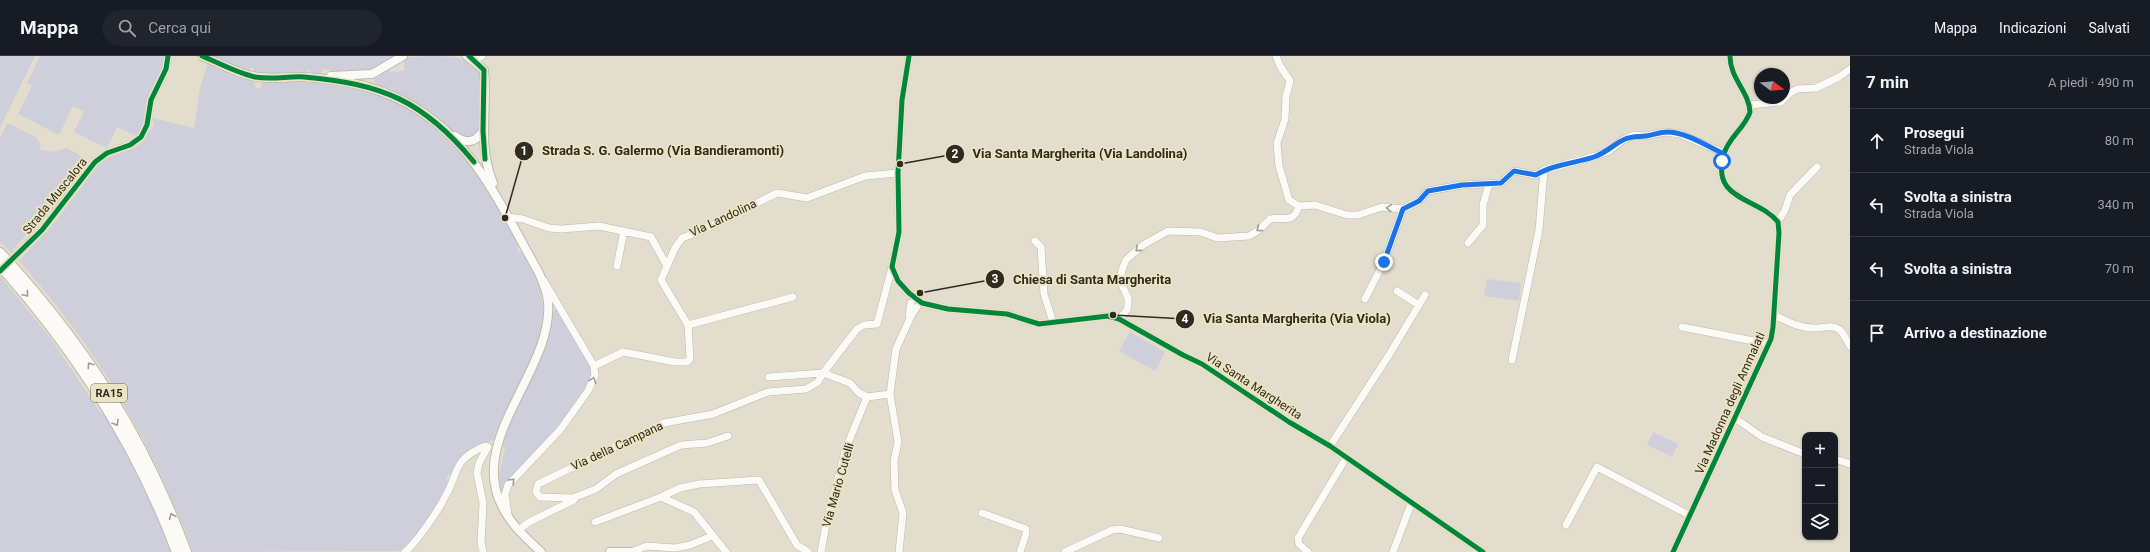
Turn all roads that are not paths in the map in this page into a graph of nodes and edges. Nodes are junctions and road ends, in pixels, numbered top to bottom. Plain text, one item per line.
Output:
1 (168, 56) edge
2 (202, 56) edge
3 (403, 56) edge
4 (482, 56) edge
5 (909, 56) edge
6 (1276, 56) edge
7 (1730, 56) edge
8 (470, 58) edge
9 (1850, 69) edge
10 (372, 74) junction
11 (302, 77) junction
12 (380, 91) junction
13 (1750, 105) junction
14 (448, 131) junction
15 (483, 131) junction
16 (1724, 154) junction
17 (1817, 167) dead end
18 (1544, 170) junction
19 (898, 173) junction
20 (1489, 184) junction
21 (1299, 206) junction
22 (1403, 209) junction
23 (507, 216) junction
24 (1778, 222) junction
25 (624, 231) junction
26 (1035, 241) dead end
27 (1468, 243) dead end
28 (0, 253) edge
29 (0, 265) edge
30 (618, 266) dead end
31 (667, 266) junction
32 (892, 267) junction
33 (0, 271) edge
34 (539, 273) junction
35 (896, 278) junction
36 (887, 280) junction
37 (1397, 291) dead end
38 (1425, 295) dead end
39 (793, 297) dead end
40 (1365, 300) dead end
41 (915, 302) junction
42 (1419, 305) junction
43 (1774, 315) junction
44 (1119, 320) junction
45 (1053, 322) junction
46 (688, 326) junction
47 (1682, 327) dead end
48 (1769, 344) junction
49 (1850, 346) edge
50 (1512, 360) dead end
51 (594, 366) junction
52 (824, 373) junction
53 (769, 377) dead end
54 (890, 394) junction
55 (867, 396) junction
56 (1735, 418) junction
57 (728, 436) dead end
58 (1330, 446) junction
59 (1802, 453) edge
60 (1346, 458) junction
61 (1838, 460) edge
62 (1850, 464) edge
63 (662, 497) junction
64 (573, 498) junction
65 (1411, 504) junction
66 (982, 513) dead end
67 (1689, 515) junction
68 (508, 517) junction
69 (594, 522) dead end
70 (1566, 525) dead end
71 (519, 530) junction
72 (712, 536) junction
73 (1159, 538) dead end
74 (177, 552) edge
75 (186, 552) edge
76 (405, 552) edge
77 (483, 552) edge
78 (541, 552) edge
79 (610, 552) edge
80 (631, 552) edge
81 (726, 552) edge
82 (808, 552) edge
83 (821, 552) edge
84 (899, 552) edge
85 (1020, 552) edge
86 (1065, 552) edge
87 (1308, 552) edge
88 (1393, 552) edge
89 (1483, 552) edge
90 (1673, 552) edge

1 - 33 street, Strada Muscalora, bridge
2 - 11 main road
3 - 10 main road
4 - 8 street
5 - 19 street
6 - 21 street
7 - 13 street
8 - 15 main road
9 - 13 street
10 - 11 main road
10 - 12 main road
11 - 12 main road
12 - 14 main road
13 - 16 street
14 - 15 main road
14 - 23 main road
15 - 23 main road
16 - 18 street
16 - 24 street
17 - 24 street
18 - 20 street
18 - 50 street
19 - 31 street, Via Landolina
19 - 32 street
20 - 22 street
20 - 27 street
22 -> 21 street
21 -> 44 street
22 - 40 street
23 - 25 street
23 - 34 main road
24 - 43 street, Via Madonna degli Ammalati
25 - 30 street
25 - 31 street
26 - 45 street
75 -> 28 highway, RA15
29 -> 74 highway, RA15
31 - 46 street, Via Landolina
32 - 35 street
32 - 36 street
34 - 51 street
34 - 68 main road
35 - 36 street
35 - 41 street
36 - 52 street
37 - 42 street
38 - 42 street
39 - 46 street
41 - 45 street, Via Santa Margherita
41 - 54 street
42 - 58 street
43 - 48 street, Via Madonna degli Ammalati
43 - 49 street
44 - 45 street, Via Santa Margherita
44 - 58 street, Via Santa Margherita
46 - 51 street, Via Landolina
47 - 48 street
48 - 56 street, Via Madonna degli Ammalati
68 -> 51 street
52 - 53 street
52 - 55 street
52 - 64 street, Via della Campana
54 - 55 street
54 - 84 street
55 - 83 street, Via Mario Cutelli
56 - 59 street
56 - 67 street, Via Madonna degli Ammalati
57 - 64 street
58 - 60 street, Via Santa Margherita
60 - 65 street, Via Santa Margherita
60 - 87 street
61 - 62 street
63 - 69 street
63 - 72 street
63 - 82 street
64 - 71 street
65 - 88 street
65 - 89 street, Via Santa Margherita
66 - 85 street
67 - 70 street
67 - 90 street, Via Madonna degli Ammalati
68 - 71 main road
71 - 78 main road
72 - 80 street
72 - 81 street
73 - 86 street
76 - 77 street
79 - 80 main road

